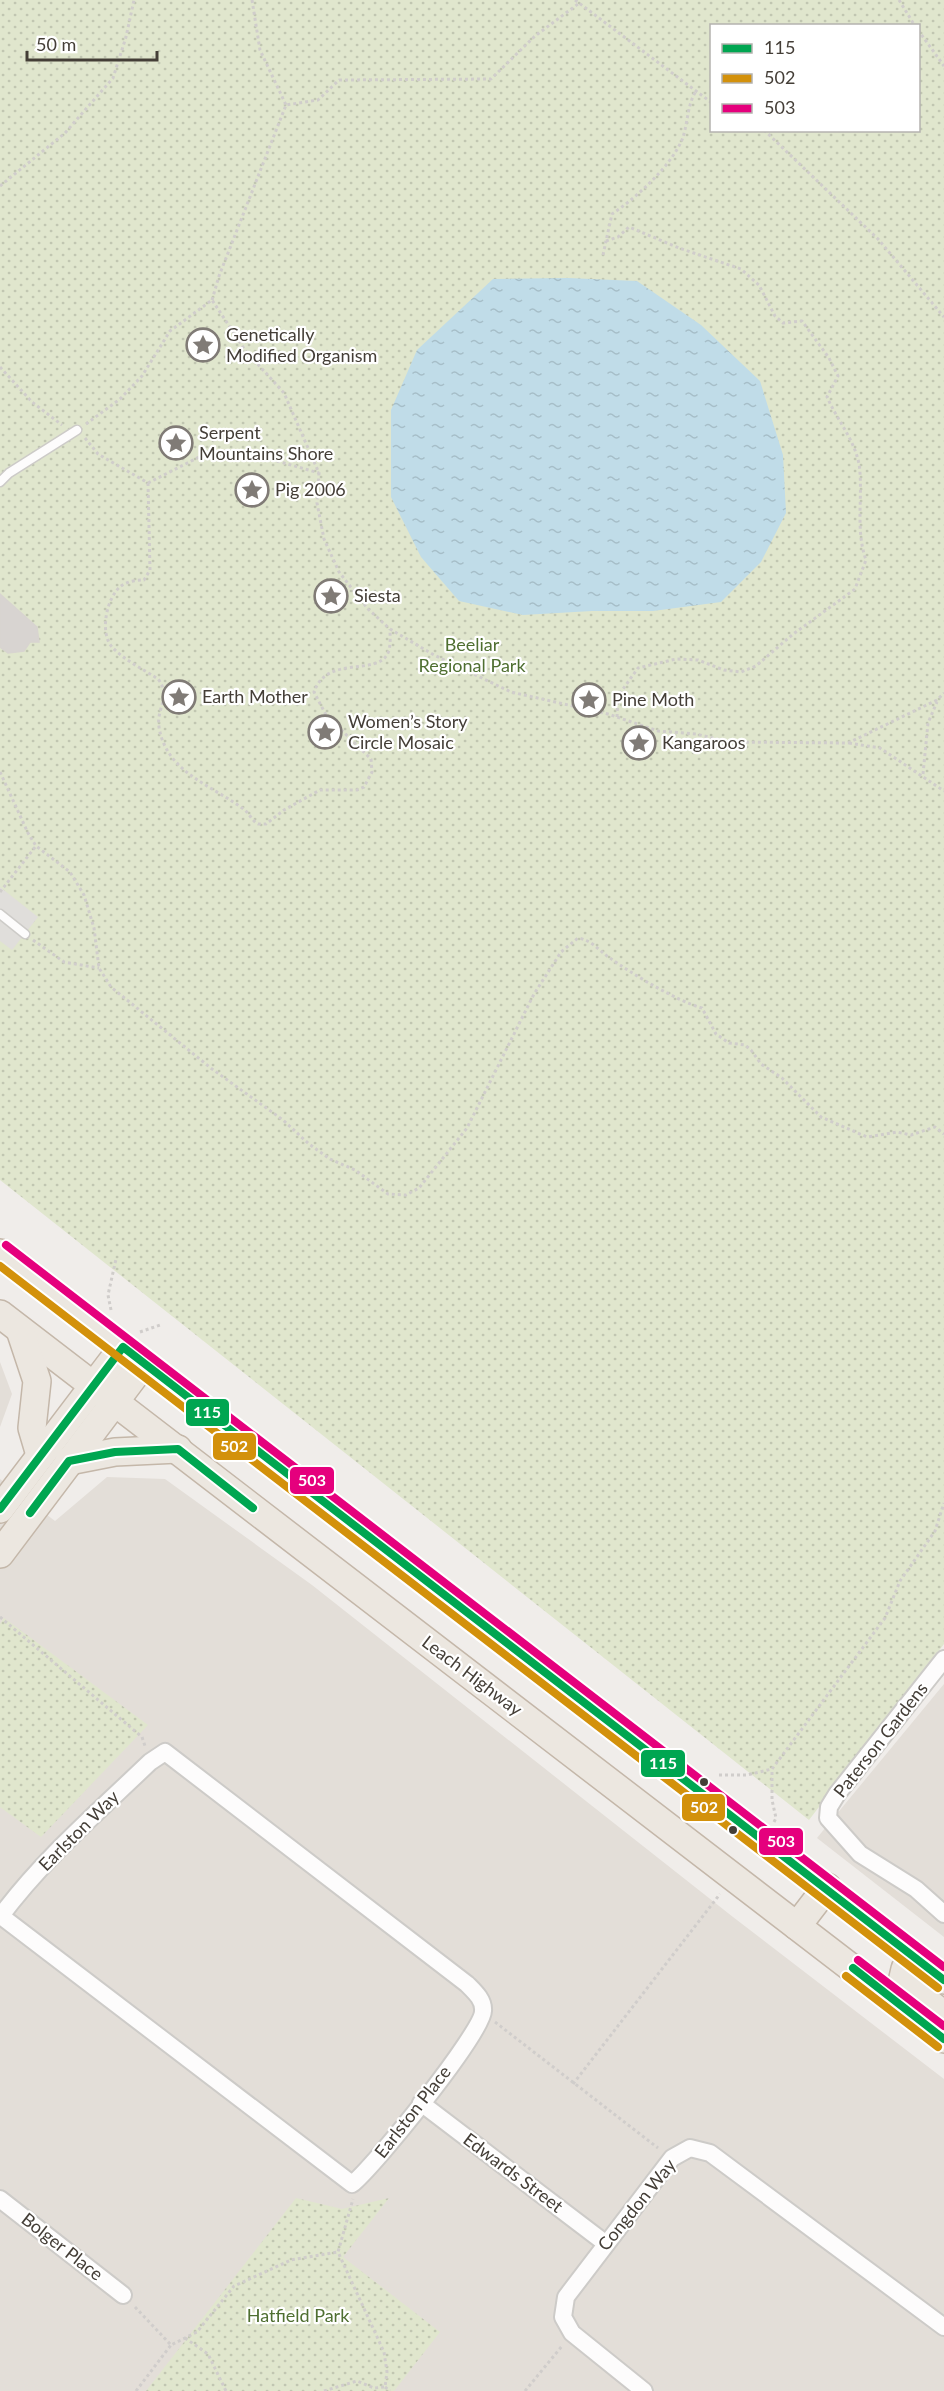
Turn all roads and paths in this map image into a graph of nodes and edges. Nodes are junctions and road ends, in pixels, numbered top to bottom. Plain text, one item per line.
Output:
1 (134, 0) edge
2 (252, 0) edge
3 (899, 0) edge
4 (576, 2) edge
5 (914, 24) edge
6 (920, 33) edge
7 (944, 66) edge
8 (696, 91) junction
9 (710, 102) edge
10 (285, 105) junction
11 (766, 132) edge
12 (0, 186) edge
13 (606, 241) junction
14 (603, 255) dead end
15 (212, 300) junction
16 (944, 317) edge
17 (0, 367) edge
18 (77, 430) junction
19 (319, 473) junction
20 (0, 482) edge
21 (148, 483) junction
22 (390, 629) junction
23 (944, 693) edge
24 (937, 700) junction
25 (617, 717) junction
26 (848, 743) junction
27 (0, 772) edge
28 (923, 774) junction
29 (944, 791) edge
30 (36, 846) junction
31 (0, 892) edge
32 (0, 914) edge
33 (25, 934) joint
34 (99, 968) junction
35 (944, 1134) edge
36 (0, 1253) edge
37 (116, 1259) dead end
38 (112, 1313) dead end
39 (10, 1322) edge
40 (160, 1325) dead end
41 (130, 1340) junction
42 (144, 1363) junction
43 (93, 1385) junction
44 (114, 1401) junction
45 (178, 1449) junction
46 (40, 1455) junction
47 (69, 1461) junction
48 (944, 1503) edge
49 (0, 1509) edge
50 (0, 1554) edge
51 (0, 1617) edge
52 (944, 1659) edge
53 (150, 1762) junction
54 (772, 1768) junction
55 (719, 1775) dead end
56 (776, 1818) dead end
57 (827, 1887) junction
58 (724, 1889) dead end
59 (944, 1914) edge
60 (1, 1917) edge
61 (797, 1926) junction
62 (934, 1972) edge
63 (484, 2013) junction
64 (944, 2016) edge
65 (944, 2039) edge
66 (573, 2084) junction
67 (421, 2103) junction
68 (672, 2158) junction
69 (358, 2179) junction
70 (0, 2199) edge
71 (605, 2243) junction
72 (338, 2252) junction
73 (123, 2295) joint
74 (944, 2327) edge
75 (572, 2333) junction
76 (185, 2338) junction
77 (171, 2345) junction
78 (385, 2387) junction
79 (136, 2391) edge
80 (226, 2391) edge
81 (324, 2391) edge
82 (390, 2391) edge
83 (525, 2391) edge
84 (644, 2391) edge

1 - 12 path
2 - 10 path
3 - 5 path
4 - 8 path
4 - 10 path
6 - 7 path
8 - 9 path
8 - 13 path
10 - 15 path
11 - 16 path
13 - 14 path
13 - 25 path
15 - 18 path
15 - 19 path
17 - 18 path
18 - 20 lane
18 - 21 path
19 - 21 path
19 - 22 path
21 - 22 path
22 - 25 path
23 - 24 path
24 - 26 path
24 - 28 path
25 - 26 path
26 - 28 path
27 - 30 path
28 - 29 path
30 - 31 path
30 - 34 path
32 - 33 lane
33 - 34 path
34 - 35 path
36 - 41 highway
37 - 38 path
39 - 43 highway, Leach Highway
39 - 46 highway
40 - 41 path
41 - 42 highway
41 - 43 highway
42 - 44 highway
42 - 57 highway
43 - 44 highway, Leach Highway
43 - 46 highway
44 - 45 highway, Leach Highway
44 - 47 highway
45 - 47 highway
45 - 61 highway, Leach Highway
46 - 49 highway
47 - 50 highway
48 - 54 path
51 - 53 path
52 - 59 street, Paterson Gardens
53 - 60 street, Earlston Way
53 - 63 street, Earlston Way
54 - 55 path
54 - 56 path
57 - 61 highway
57 - 62 highway
58 - 66 path
60 - 69 street
61 - 65 highway, Leach Highway
62 - 64 highway
63 - 66 path
63 - 67 street, Earlston Place
66 - 68 path
67 - 69 street, Earlston Place
67 - 71 street, Edwards Street
68 - 71 street, Congdon Way
68 - 74 street, Congdon Way
69 - 72 path
70 - 73 street, Bolger Place
71 - 75 street, Congdon Way
72 - 76 path
72 - 78 path
73 - 77 path
75 - 83 path
75 - 84 street
76 - 77 path
76 - 80 path
77 - 79 path
78 - 81 path
78 - 82 path

